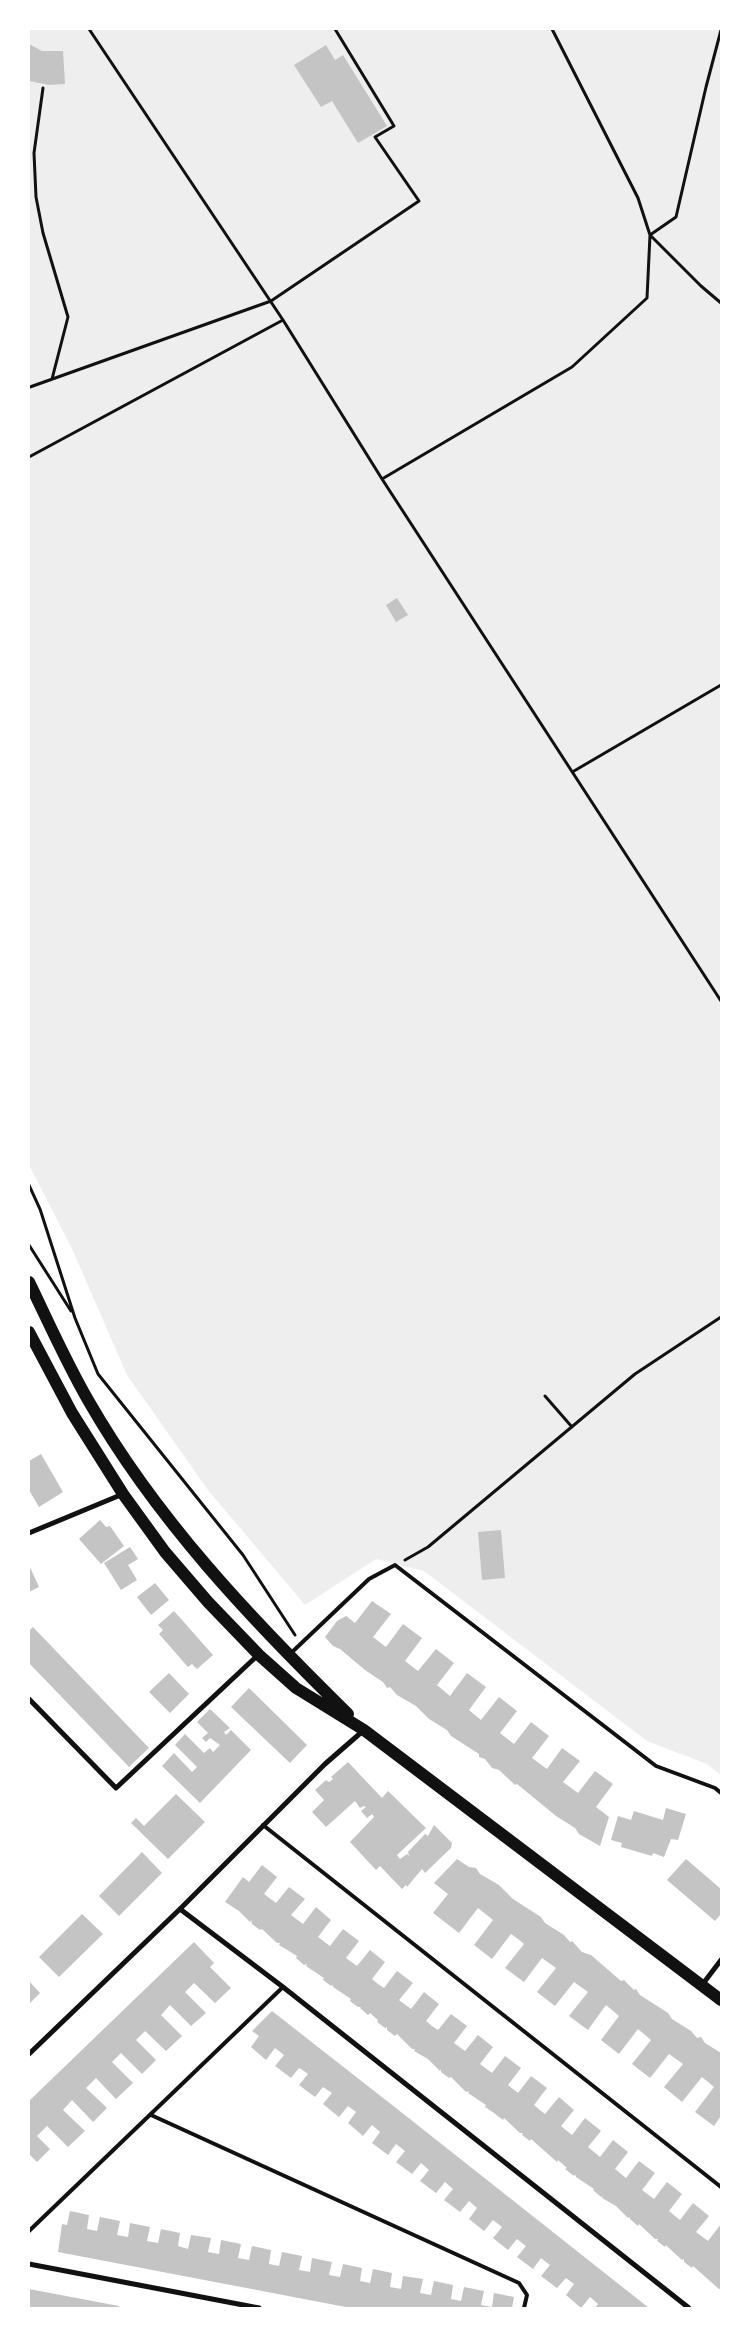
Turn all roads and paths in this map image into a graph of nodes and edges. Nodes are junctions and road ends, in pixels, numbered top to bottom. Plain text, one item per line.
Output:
1 (89, 29) edge
2 (335, 29) edge
3 (552, 29) edge
4 (721, 30) edge
5 (43, 88) dead end
6 (650, 235) junction
7 (270, 301) junction
8 (721, 303) edge
9 (283, 320) junction
10 (51, 379) junction
11 (30, 387) dead end
12 (29, 457) edge
13 (382, 478) junction
14 (721, 685) edge
15 (574, 771) junction
16 (721, 1001) edge
17 (29, 1185) edge
18 (29, 1245) edge
19 (29, 1282) edge
20 (721, 1317) edge
21 (75, 1318) junction
22 (29, 1332) edge
23 (545, 1396) dead end
24 (572, 1426) junction
25 (124, 1494) junction
26 (29, 1533) edge
27 (395, 1565) junction
28 (302, 1644) junction
29 (259, 1655) junction
30 (289, 1656) junction
31 (29, 1699) edge
32 (364, 1730) junction
33 (721, 1792) edge
34 (263, 1825) junction
35 (180, 1910) junction
36 (721, 1960) edge
37 (701, 1985) junction
38 (282, 1987) junction
39 (721, 2000) edge
40 (29, 2054) edge
41 (150, 2115) junction
42 (721, 2187) edge
43 (29, 2231) edge
44 (29, 2264) edge
45 (259, 2308) edge
46 (524, 2308) edge
47 (689, 2308) edge

1 - 7 path
2 - 7 path
3 - 6 path
4 - 6 path
5 - 10 path
6 - 8 path
6 - 13 path
7 - 9 path
7 - 10 path
9 - 12 path
9 - 13 path
10 - 11 path
13 - 15 path
14 - 15 path
15 - 16 path
17 - 21 path
18 - 21 path
19 - 30 main road
20 - 24 path
21 - 28 path
22 - 25 main road
23 - 24 path
24 - 27 path
25 - 26 street
25 - 29 main road
27 - 28 lane
27 - 33 lane
28 - 30 lane
29 - 31 street
29 - 32 main road
30 - 32 main road
32 - 34 street
32 - 37 main road
34 - 35 street
34 - 42 lane
35 - 38 street
35 - 40 street
36 - 37 street
37 - 39 main road
38 - 41 lane
38 - 47 street
41 - 43 lane
41 - 46 lane
44 - 45 street

